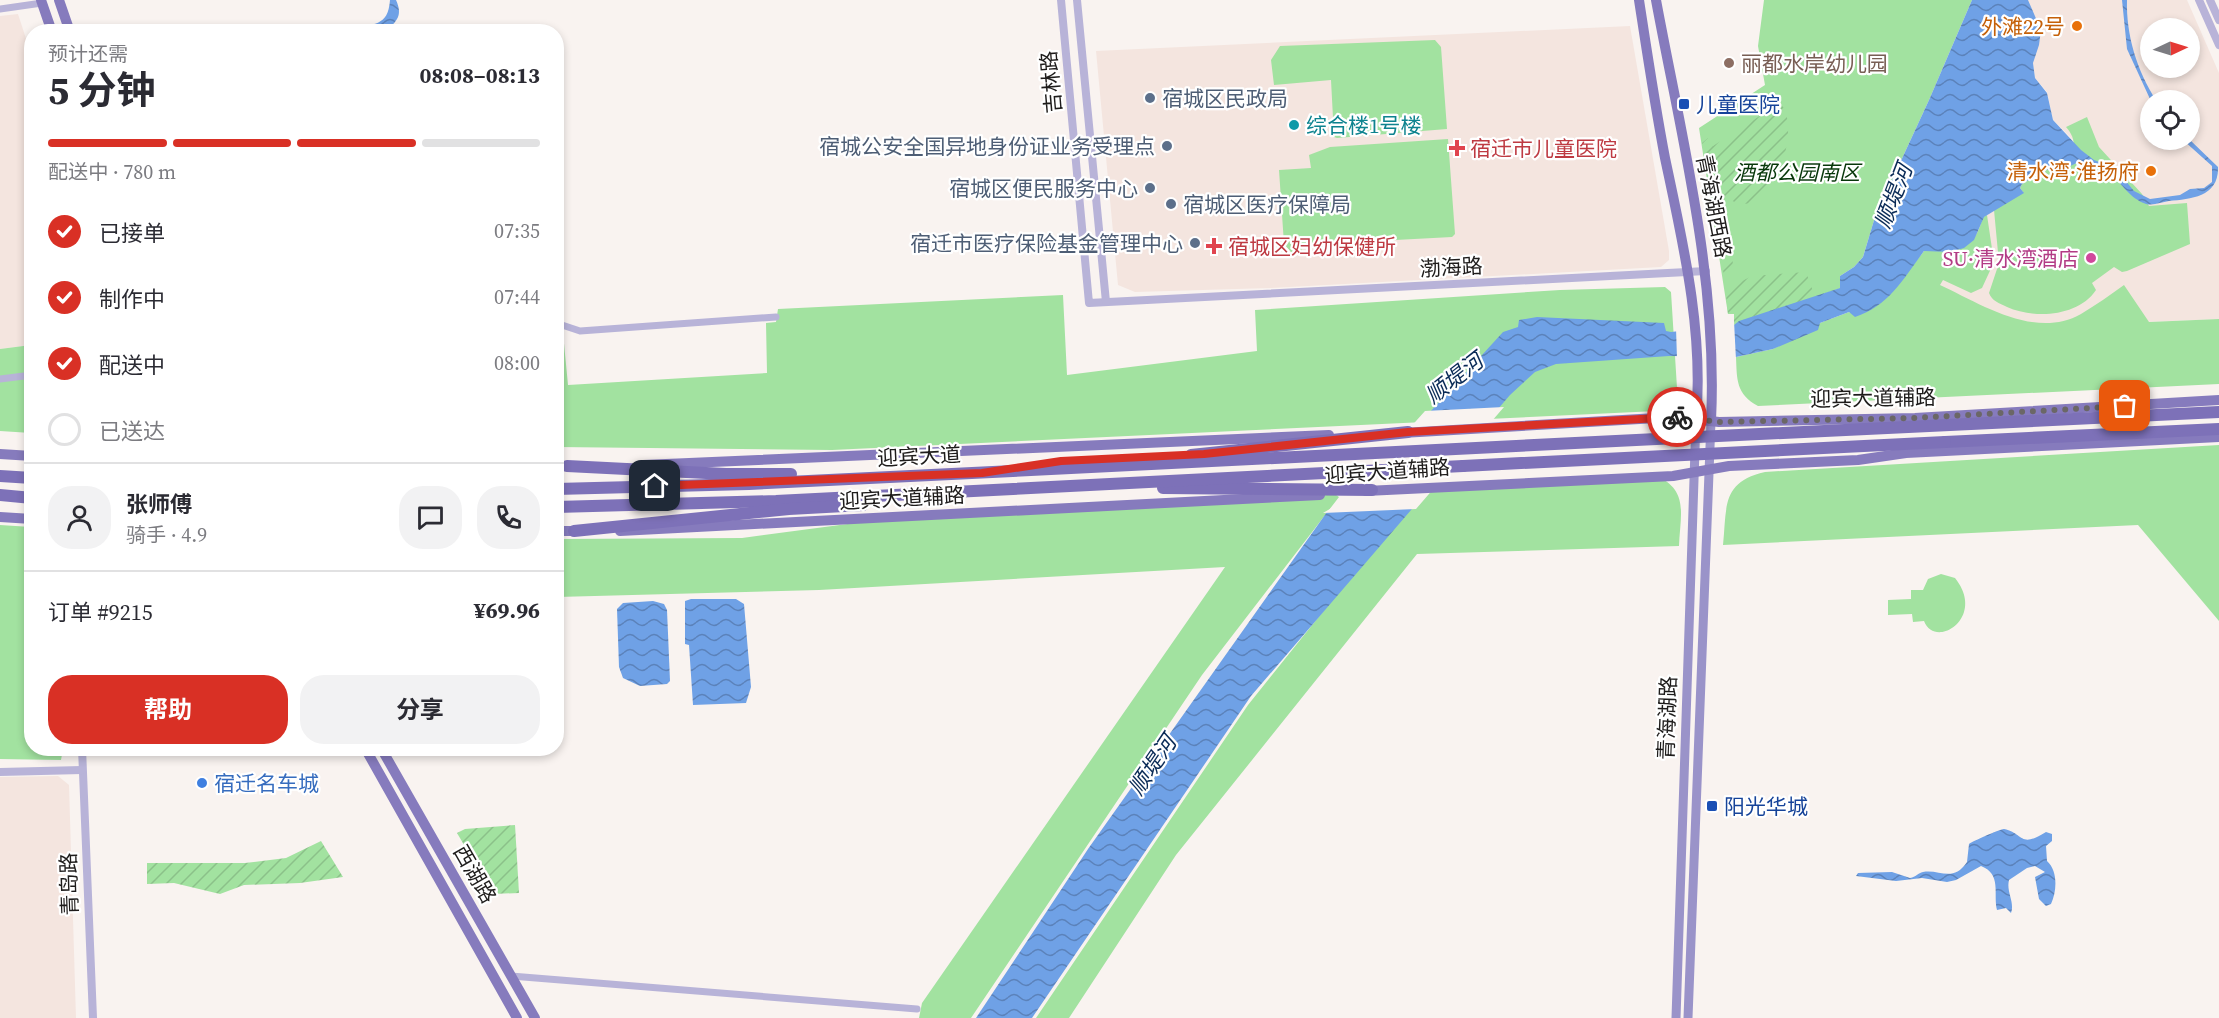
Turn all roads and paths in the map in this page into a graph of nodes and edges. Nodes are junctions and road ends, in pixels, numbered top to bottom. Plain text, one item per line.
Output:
1 (59, 0) edge
2 (1062, 0) edge
3 (1077, 0) edge
4 (1639, 0) edge
5 (1656, 0) edge
6 (2199, 0) edge
7 (2210, 0) edge
8 (41, 2) edge
9 (0, 9) edge
10 (2219, 20) edge
11 (49, 24) edge
12 (67, 24) edge
13 (2219, 45) edge
14 (1707, 271) junction
15 (1689, 273) junction
16 (1106, 302) junction
17 (1089, 303) joint
18 (776, 317) dead end
19 (564, 326) edge
20 (24, 376) edge
21 (0, 379) edge
22 (2218, 409) edge
23 (1696, 420) junction
24 (1711, 421) junction
25 (2219, 429) edge
26 (1408, 432) junction
27 (2219, 437) edge
28 (0, 454) edge
29 (24, 456) edge
30 (564, 466) edge
31 (564, 466) edge
32 (1709, 469) junction
33 (1694, 471) junction
34 (982, 473) junction
35 (960, 474) junction
36 (0, 476) edge
37 (24, 478) edge
38 (1111, 484) junction
39 (564, 489) edge
40 (1372, 490) joint
41 (1335, 491) junction
42 (930, 494) junction
43 (0, 495) edge
44 (24, 497) edge
45 (564, 507) edge
46 (0, 517) edge
47 (24, 518) edge
48 (564, 531) edge
49 (574, 531) junction
50 (82, 756) edge
51 (370, 756) edge
52 (386, 756) edge
53 (82, 770) junction
54 (0, 772) edge
55 (511, 976) junction
56 (917, 1009) dead end
57 (93, 1018) edge
58 (517, 1018) edge
59 (535, 1018) edge
60 (1676, 1018) edge
61 (1688, 1018) edge

1 - 12 main road
2 - 17 street, 吉林路
3 - 16 street, 吉林路
4 - 15 main road, 青海湖西路
5 - 14 main road, 青海湖西路
6 - 13 street
7 - 10 street
8 - 9 street
8 - 11 main road
14 - 15 street, 渤海路
14 - 24 main road, 青海湖西路
15 - 16 street, 渤海路
15 - 23 main road, 青海湖西路
16 - 17 street, 渤海路
18 - 19 street
20 - 21 street
22 - 24 main road, 迎宾大道辅路
22 - 34 highway, 迎宾大道, bridge
23 - 24 main road, 迎宾大道辅路
23 - 26 main road, 迎宾大道辅路
23 - 33 main road, 青海湖路
24 - 32 main road, 青海湖路
25 - 38 highway, 迎宾大道, bridge
26 - 30 main road, 迎宾大道辅路
26 - 34 highway
27 - 32 main road, 迎宾大道辅路
28 - 29 main road
31 - 35 highway
32 - 33 main road, 迎宾大道辅路
32 - 61 main road, 青海湖路
33 - 40 main road, 迎宾大道辅路
33 - 60 main road, 青海湖路
34 - 35 highway, 迎宾大道
35 - 39 highway, 迎宾大道
36 - 37 highway
38 - 41 highway
38 - 42 highway, 迎宾大道
40 - 41 highway
41 - 49 main road, 迎宾大道辅路
42 - 45 highway, 迎宾大道
42 - 49 highway
43 - 44 highway
46 - 47 main road
48 - 49 main road, 迎宾大道辅路
50 - 53 street, 青岛路
51 - 58 main road, 西湖路
52 - 55 main road, 西湖路
53 - 54 street
53 - 57 street, 青岛路
55 - 56 street
55 - 59 main road, 西湖路

